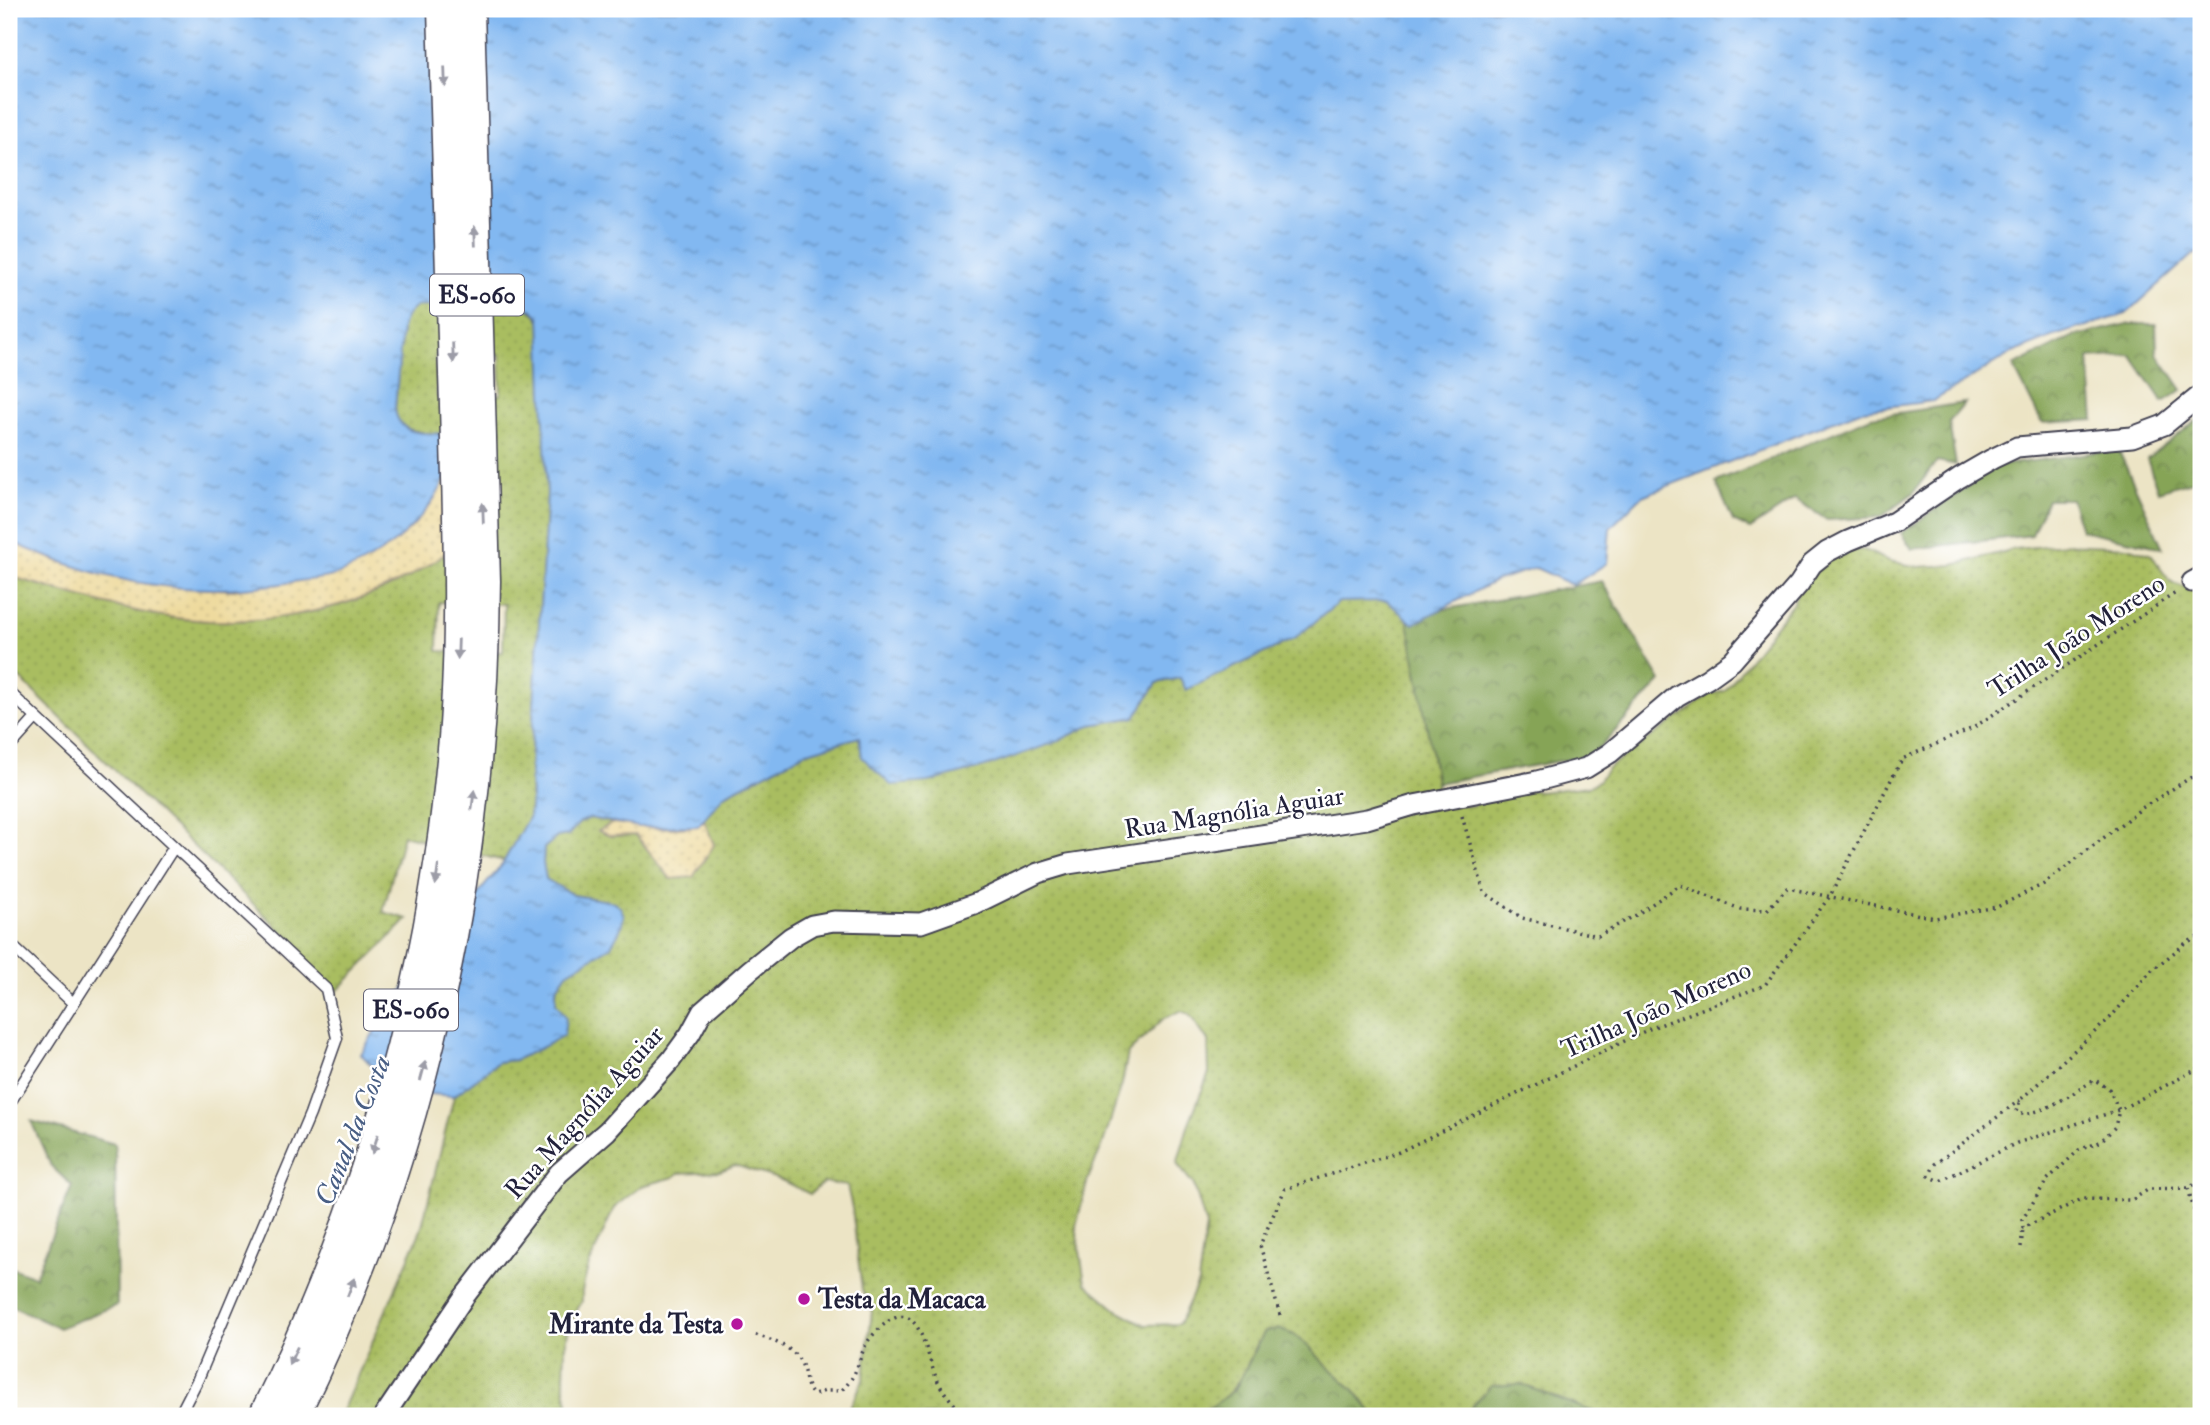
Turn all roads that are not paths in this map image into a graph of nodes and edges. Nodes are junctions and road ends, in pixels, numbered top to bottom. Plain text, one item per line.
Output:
1 (443, 9) edge
2 (469, 9) edge
3 (2201, 396) edge
4 (9, 692) edge
5 (36, 718) junction
6 (9, 748) edge
7 (174, 847) junction
8 (9, 943) edge
9 (73, 1003) junction
10 (9, 1104) edge
11 (179, 1416) edge
12 (264, 1416) edge
13 (293, 1416) edge
14 (384, 1416) edge

1 -> 12 main road, ES-060
13 -> 2 main road, ES-060
3 - 14 street, Rua Magnólia Aguiar
4 - 5 lane
5 - 6 lane
5 - 7 lane
7 - 9 lane
7 - 11 lane
8 - 9 lane
9 - 10 lane

